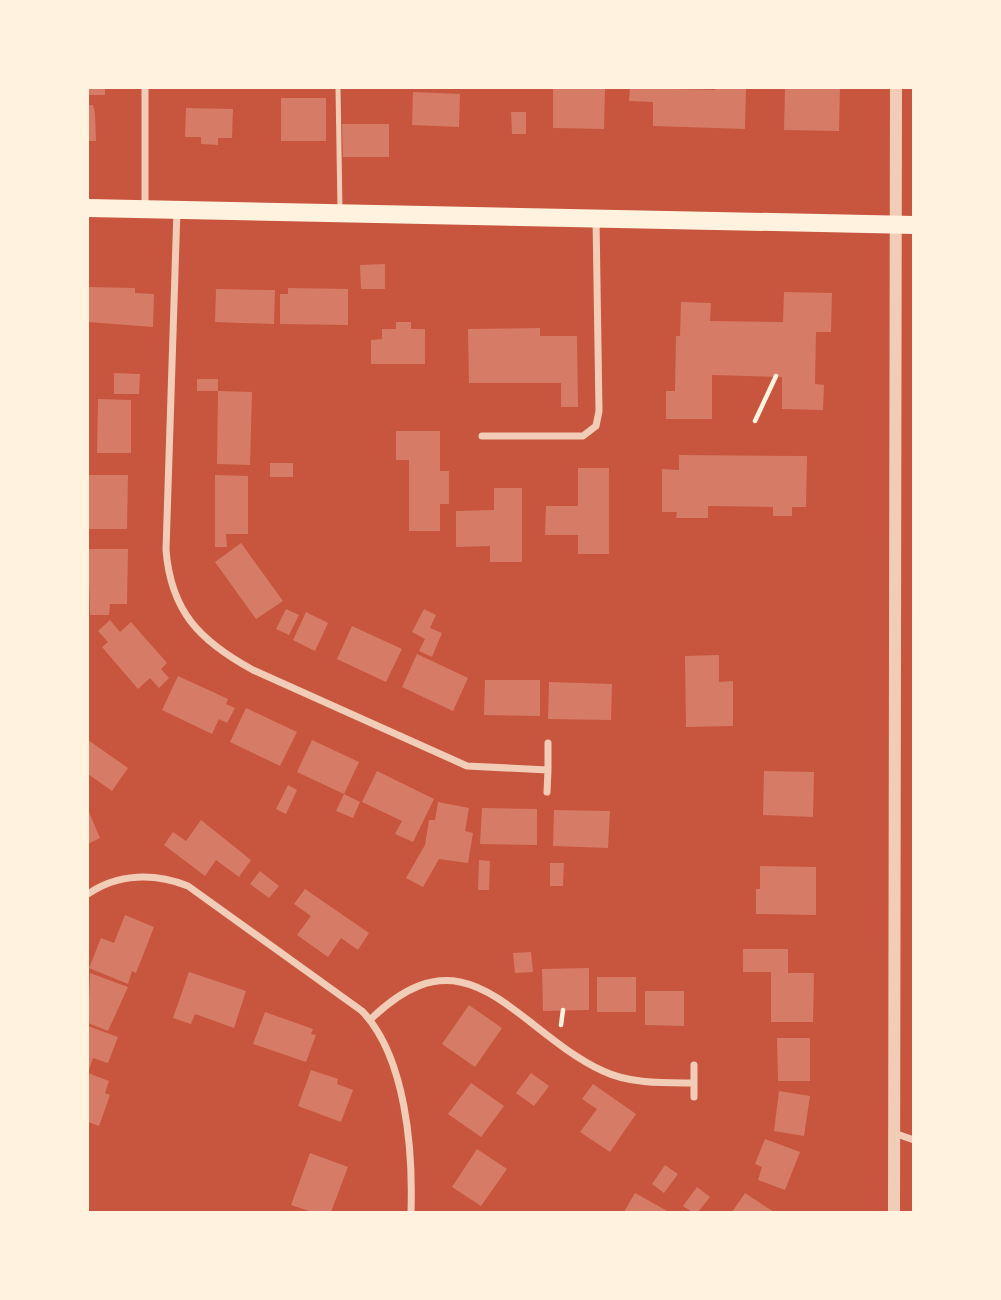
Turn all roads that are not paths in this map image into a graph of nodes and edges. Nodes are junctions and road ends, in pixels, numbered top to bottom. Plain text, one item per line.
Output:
1 (145, 88) edge
2 (338, 88) edge
3 (896, 88) edge
4 (88, 208) edge
5 (145, 209) junction
6 (177, 209) junction
7 (340, 213) junction
8 (596, 218) junction
9 (905, 225) edge
10 (482, 436) dead end
11 (548, 743) dead end
12 (548, 770) junction
13 (547, 792) dead end
14 (88, 894) edge
15 (370, 1019) junction
16 (694, 1065) dead end
17 (693, 1083) junction
18 (694, 1097) dead end
19 (894, 1133) junction
20 (914, 1140) edge
21 (411, 1213) edge
22 (894, 1213) edge

1 - 5 street
2 - 7 lane
3 - 9 street
4 - 5 main road
5 - 6 main road
6 - 7 main road
6 - 12 street
7 - 8 main road
8 - 9 main road
8 - 10 street
9 - 19 street
11 - 12 street
12 - 13 street
14 - 15 street
15 - 17 street
15 - 21 street
16 - 17 street
17 - 18 street
19 - 20 street
19 - 22 street

